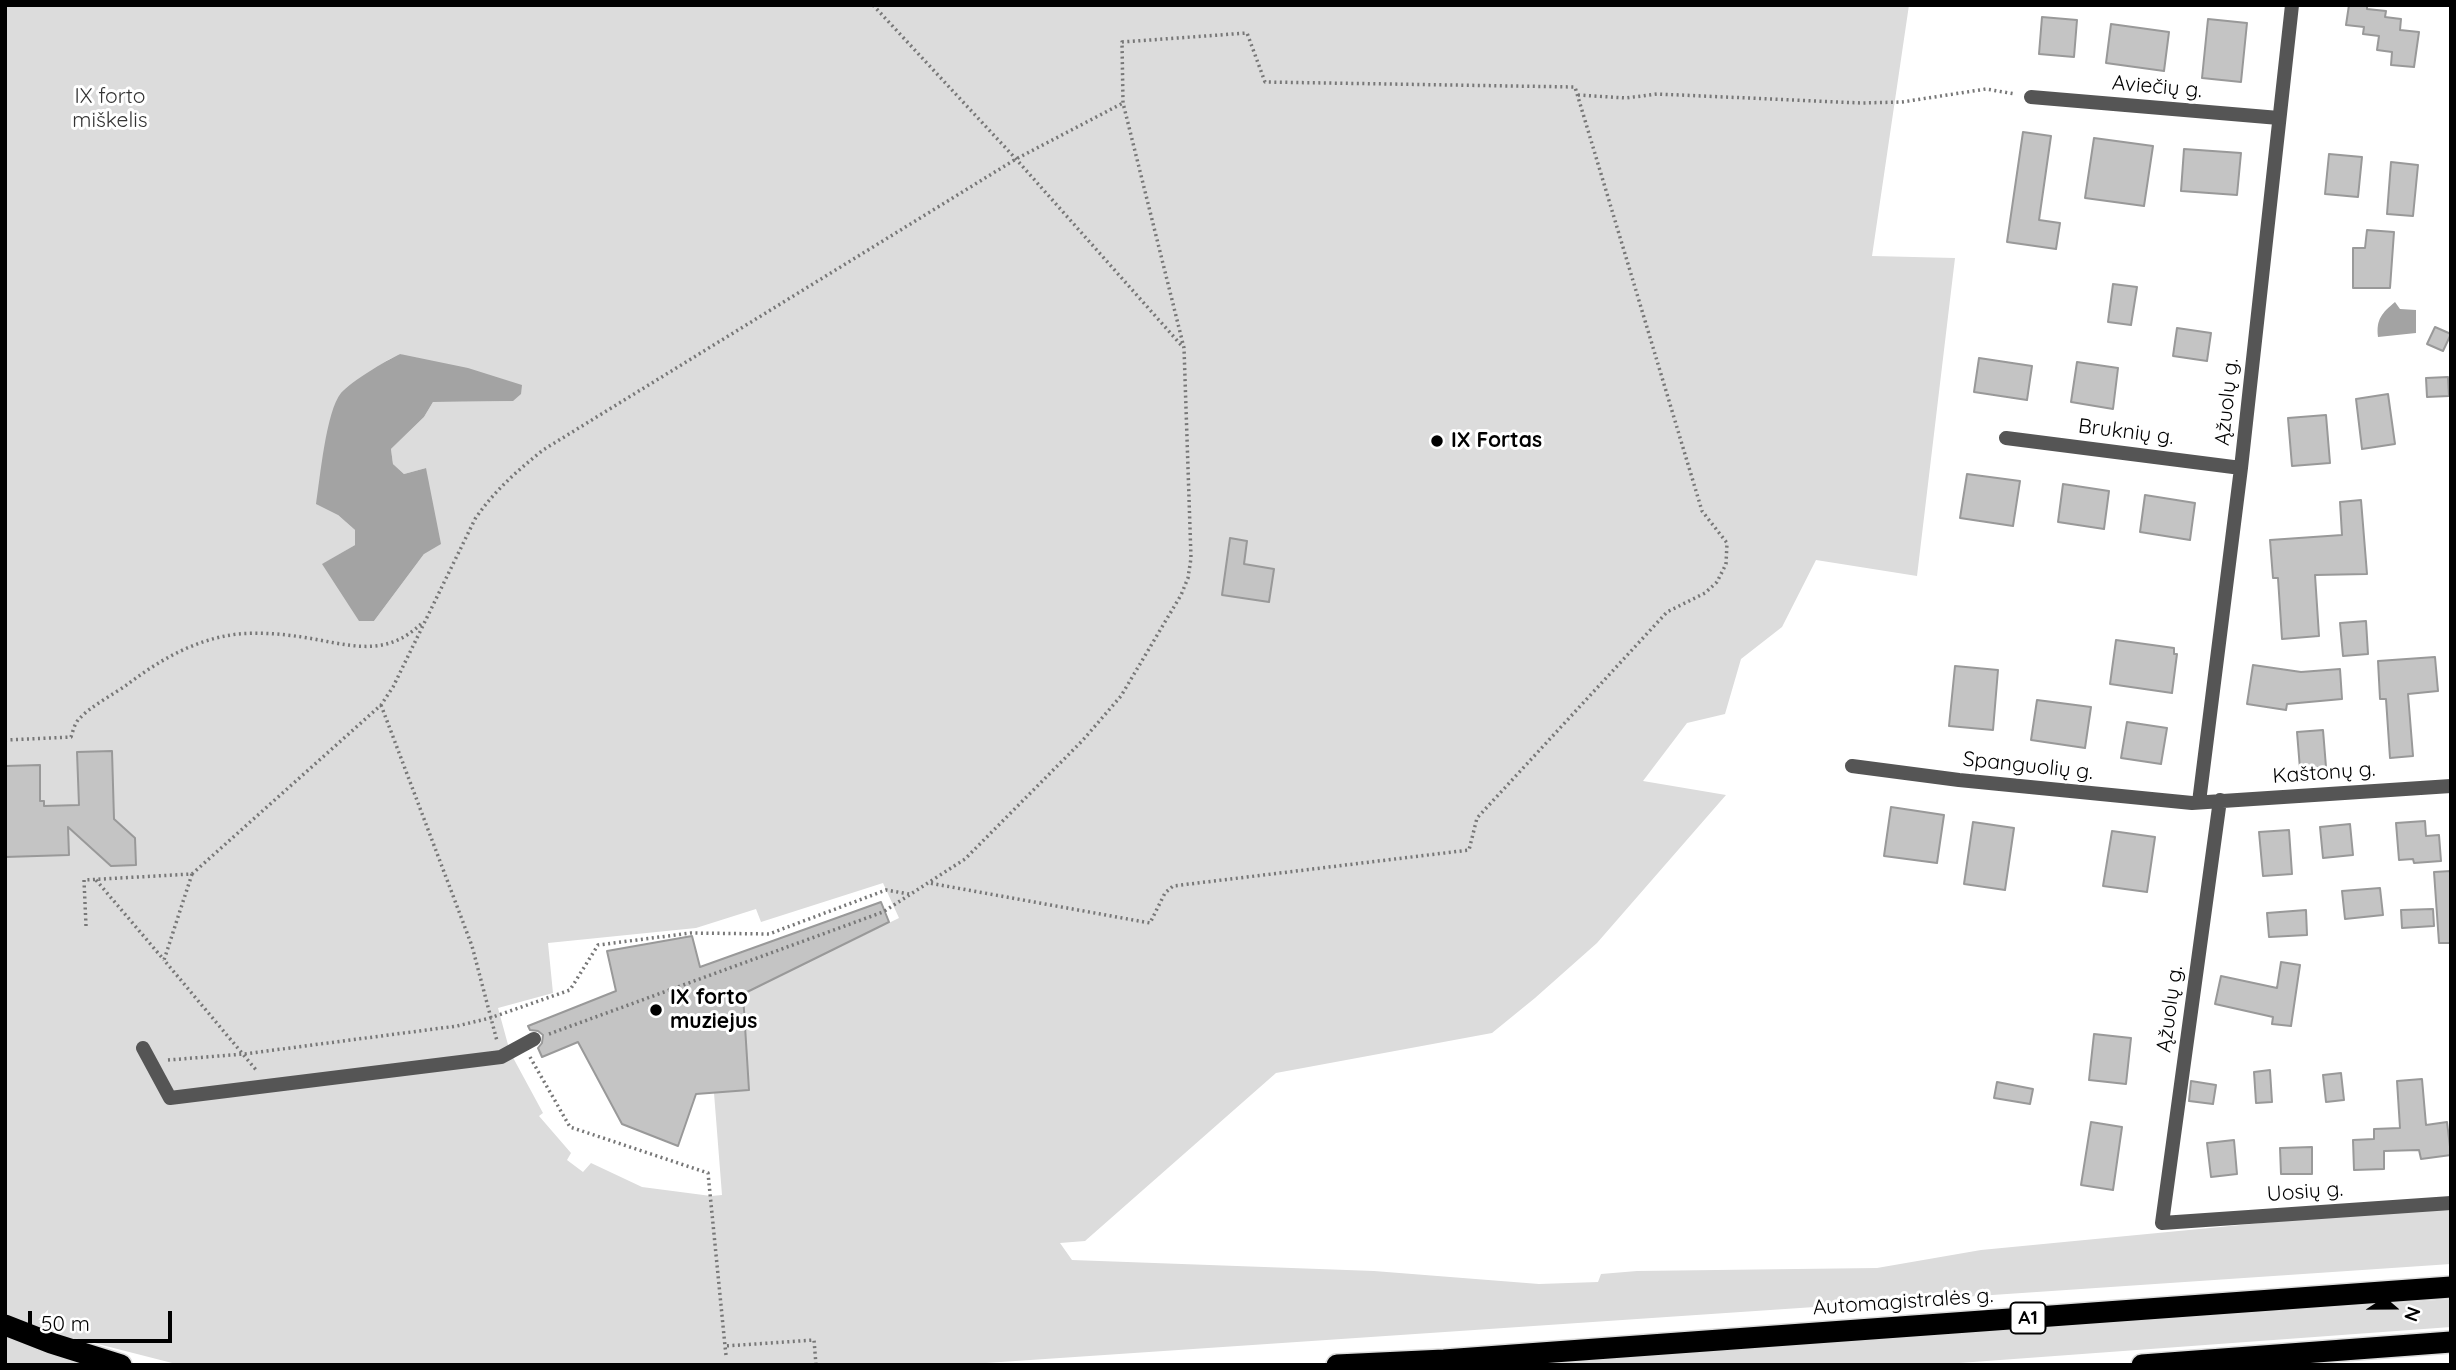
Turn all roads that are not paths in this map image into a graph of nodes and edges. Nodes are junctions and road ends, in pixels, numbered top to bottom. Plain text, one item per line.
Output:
1 (2292, 5) edge
2 (2031, 97) road end
3 (2279, 118) junction
4 (2006, 438) dead end
5 (2241, 468) junction
6 (1853, 766) dead end
7 (2451, 786) edge
8 (2220, 800) junction
9 (2199, 802) junction
10 (528, 1042) road end
11 (143, 1048) road end
12 (2451, 1203) edge
13 (2162, 1223) joint
14 (2451, 1287) edge
15 (5, 1325) edge
16 (2451, 1342) edge
17 (121, 1365) edge
18 (1336, 1365) edge
19 (2142, 1365) edge

1 - 3 street, Ąžuolų g.
2 - 3 street, Aviečių g.
3 - 5 street, Ąžuolų g.
4 - 5 street, Bruknių g.
5 - 9 street, Ąžuolų g.
6 - 9 street, Spanguolių g.
7 - 8 street, Kaštonų g.
8 - 9 street, Kaštonų g.
8 - 13 street, Ąžuolų g.
10 - 11 street
12 - 13 street, Uosių g.
14 - 18 highway, Automagistralės g. / A1
15 - 17 highway
16 - 19 highway

